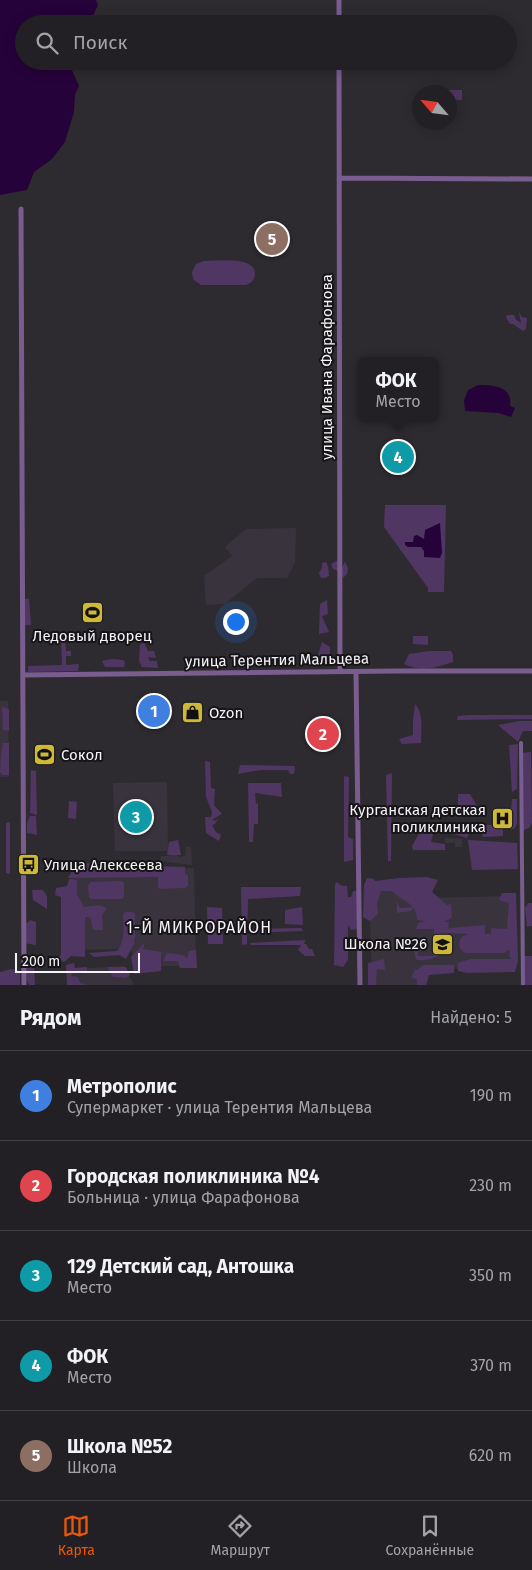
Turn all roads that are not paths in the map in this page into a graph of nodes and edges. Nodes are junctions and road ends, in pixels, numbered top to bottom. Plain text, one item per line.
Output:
1 (339, 0) edge
2 (339, 15) edge
3 (339, 70) edge
4 (340, 178) junction
5 (532, 179) edge
6 (21, 209) dead end
7 (532, 671) edge
8 (340, 672) junction
9 (356, 672) junction
10 (23, 676) junction
11 (521, 743) dead end
12 (24, 985) edge
13 (360, 985) edge
14 (523, 985) edge

1 - 2 street
3 - 4 street, улица Ивана Фарафонова
4 - 5 street
4 - 8 street, улица Ивана Фарафонова
6 - 10 street
7 - 9 street, улица Терентия Мальцева
8 - 9 street, улица Терентия Мальцева
8 - 10 street, улица Терентия Мальцева
9 - 13 street
10 - 12 street
11 - 14 street

